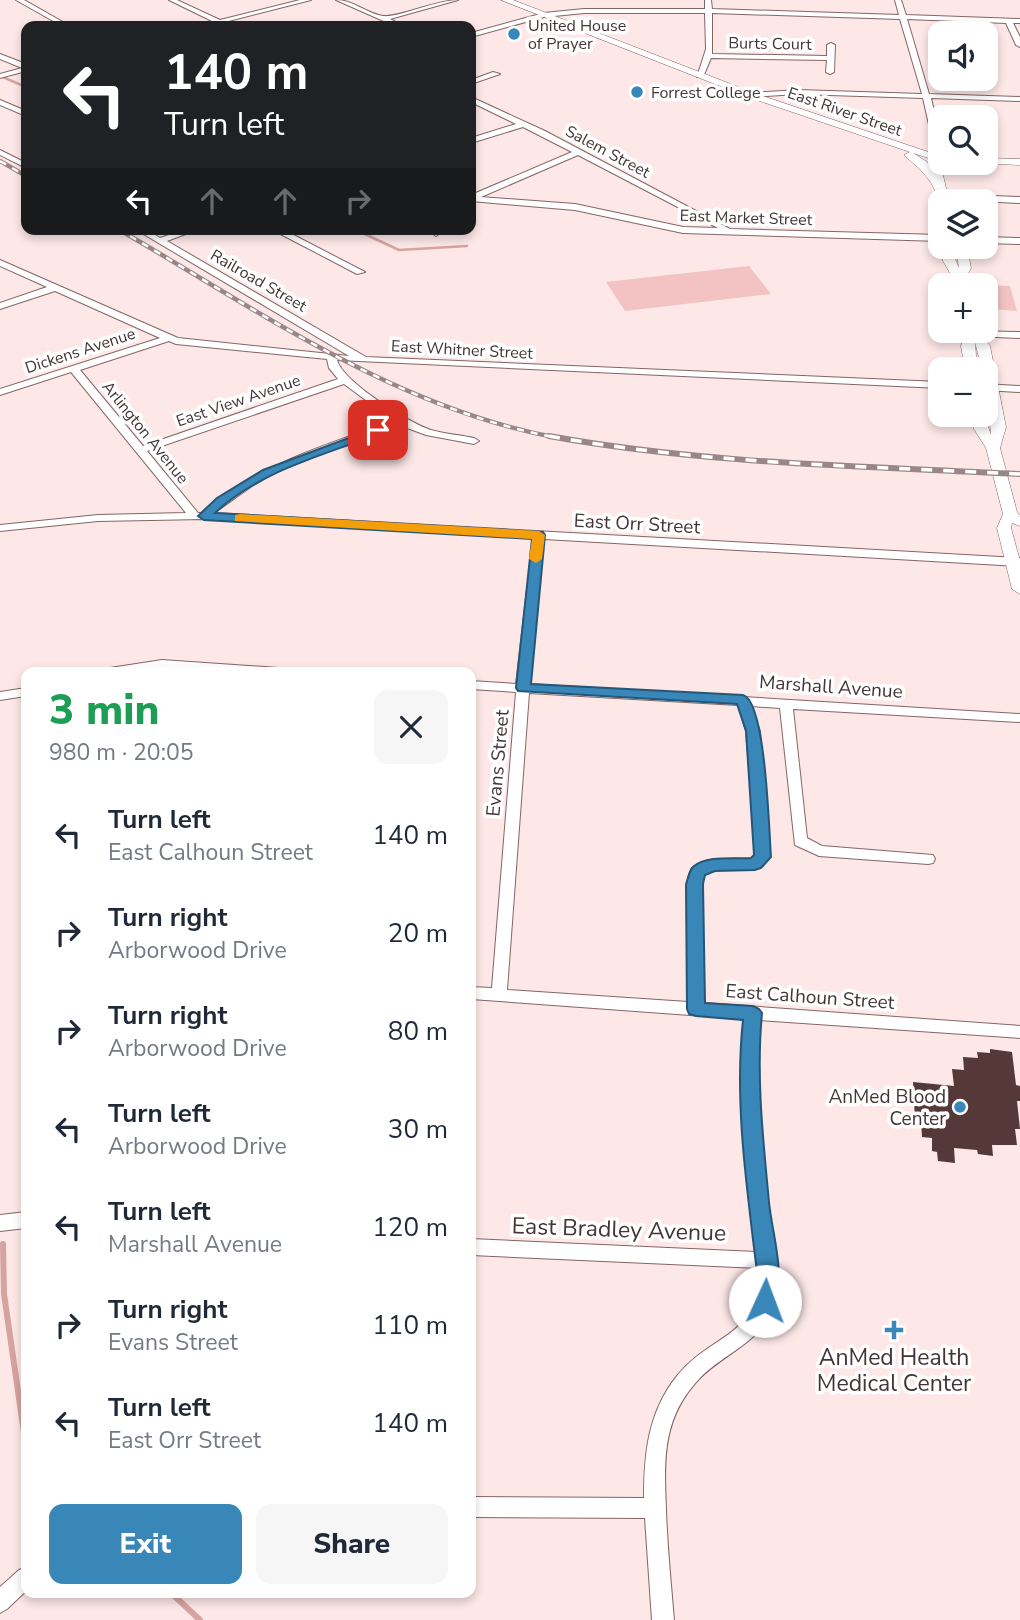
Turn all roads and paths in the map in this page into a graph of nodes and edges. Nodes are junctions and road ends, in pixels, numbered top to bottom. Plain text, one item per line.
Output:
1 (19, 0) edge
2 (172, 0) edge
3 (308, 0) edge
4 (339, 0) edge
5 (455, 0) edge
6 (505, 0) edge
7 (708, 0) edge
8 (898, 0) edge
9 (708, 11) junction
10 (544, 15) junction
11 (904, 17) junction
12 (383, 19) junction
13 (58, 21) edge
14 (217, 21) edge
15 (223, 21) edge
16 (388, 21) edge
17 (1009, 21) junction
18 (1020, 21) edge
19 (476, 34) edge
20 (831, 45) dead end
21 (1020, 45) edge
22 (0, 56) edge
23 (708, 56) junction
24 (831, 58) junction
25 (21, 66) edge
26 (21, 69) edge
27 (830, 72) dead end
28 (496, 74) dead end
29 (1, 75) edge
30 (700, 75) junction
31 (476, 80) edge
32 (751, 94) junction
33 (926, 96) junction
34 (1020, 99) edge
35 (0, 102) edge
36 (476, 102) edge
37 (928, 105) edge
38 (21, 112) edge
39 (523, 124) junction
40 (476, 139) edge
41 (881, 140) junction
42 (0, 152) edge
43 (578, 152) junction
44 (928, 156) edge
45 (998, 161) edge
46 (21, 162) edge
47 (1020, 162) edge
48 (21, 163) edge
49 (8, 165) dead end
50 (939, 175) edge
51 (939, 184) junction
52 (940, 189) edge
53 (476, 197) edge
54 (476, 199) edge
55 (487, 200) junction
56 (998, 200) edge
57 (1020, 200) edge
58 (476, 209) edge
59 (730, 232) junction
60 (149, 235) edge
61 (177, 235) edge
62 (287, 235) edge
63 (928, 238) edge
64 (998, 240) edge
65 (159, 241) junction
66 (1020, 241) edge
67 (0, 264) edge
68 (360, 272) dead end
69 (54, 288) junction
70 (0, 306) edge
71 (998, 334) edge
72 (1020, 335) edge
73 (169, 338) junction
74 (331, 357) junction
75 (363, 359) junction
76 (73, 368) junction
77 (345, 380) junction
78 (928, 384) edge
79 (998, 388) edge
80 (1020, 389) edge
81 (0, 392) edge
82 (402, 422) junction
83 (998, 423) edge
84 (981, 427) edge
85 (474, 441) dead end
86 (993, 448) junction
87 (141, 450) junction
88 (200, 516) junction
89 (1017, 517) edge
90 (0, 528) edge
91 (539, 535) junction
92 (1016, 562) edge
93 (1020, 589) edge
94 (142, 667) edge
95 (173, 667) edge
96 (476, 685) edge
97 (523, 688) junction
98 (21, 693) edge
99 (0, 696) edge
100 (743, 700) junction
101 (786, 703) junction
102 (1020, 718) edge
103 (928, 859) dead end
104 (476, 993) edge
105 (499, 995) junction
106 (696, 1009) junction
107 (753, 1013) junction
108 (1020, 1032) edge
109 (21, 1221) edge
110 (0, 1223) edge
111 (476, 1247) edge
112 (766, 1260) junction
113 (476, 1507) edge
114 (656, 1507) junction
115 (21, 1582) edge
116 (0, 1602) edge
117 (663, 1620) edge

1 - 13 street
2 - 14 street
3 - 15 street
4 - 12 street
5 - 12 street
6 - 10 main road, East River Street
7 - 9 street
8 - 11 street
9 - 10 street
9 - 11 street
9 - 23 street
10 - 19 street
10 - 30 main road, East River Street
11 - 17 street
11 - 33 street
12 - 16 street
17 - 18 street
17 - 21 street
20 - 24 street, Burts Court
22 - 25 street
23 - 24 street, Burts Court
23 - 30 street
24 - 27 street, Burts Court
26 - 29 street
28 - 31 street
30 - 32 main road, East River Street
32 - 33 street
32 - 41 main road, East River Street
33 - 34 street
33 - 37 street
35 - 38 street
36 - 39 street, Salem Street
39 - 40 street
39 - 43 street, Salem Street
41 - 44 main road, East River Street
41 - 51 main road
42 - 46 street
43 - 53 street
43 - 59 street, Salem Street
45 - 47 main road
48 - 49 street
50 - 51 main road
51 - 52 main road
54 - 55 street, East Market Street
55 - 58 street
55 - 59 street, East Market Street
56 - 57 street
59 - 63 street, East Market Street
60 - 65 street, Railroad Street
61 - 65 street
62 - 68 street
64 - 66 street
65 - 75 street, Railroad Street
67 - 69 street, East Whitner Street
69 - 70 street
69 - 73 street, East Whitner Street
71 - 72 street
73 - 74 street, East Whitner Street
73 - 76 street, Dickens Avenue
74 - 75 street, East Whitner Street
74 - 77 street
75 - 78 street, East Whitner Street
76 - 81 street, Dickens Avenue
76 - 87 street, Arlington Avenue
77 - 82 street
77 - 87 street, East View Avenue
79 - 80 street
82 - 85 street
82 - 88 street
83 - 86 main road
84 - 86 main road
86 - 89 main road
87 - 88 street, Arlington Avenue
88 - 90 street, East Orr Street
88 - 91 street, East Orr Street
89 - 92 main road
91 - 92 street, East Orr Street
91 - 97 street, Evans Street
92 - 93 main road
94 - 95 street
96 - 97 street, Marshall Avenue
97 - 100 street, Marshall Avenue
97 - 105 street, Evans Street
98 - 99 street
100 - 101 street, Marshall Avenue
100 - 106 street
101 - 102 street, Marshall Avenue
101 - 103 street
104 - 105 street, East Calhoun Street
105 - 106 street, East Calhoun Street
106 - 107 street, East Calhoun Street
107 - 108 street, East Calhoun Street
107 - 112 street
109 - 110 street
111 - 112 street, East Bradley Avenue
112 - 114 street
113 - 114 street
114 - 117 street
115 - 116 street

